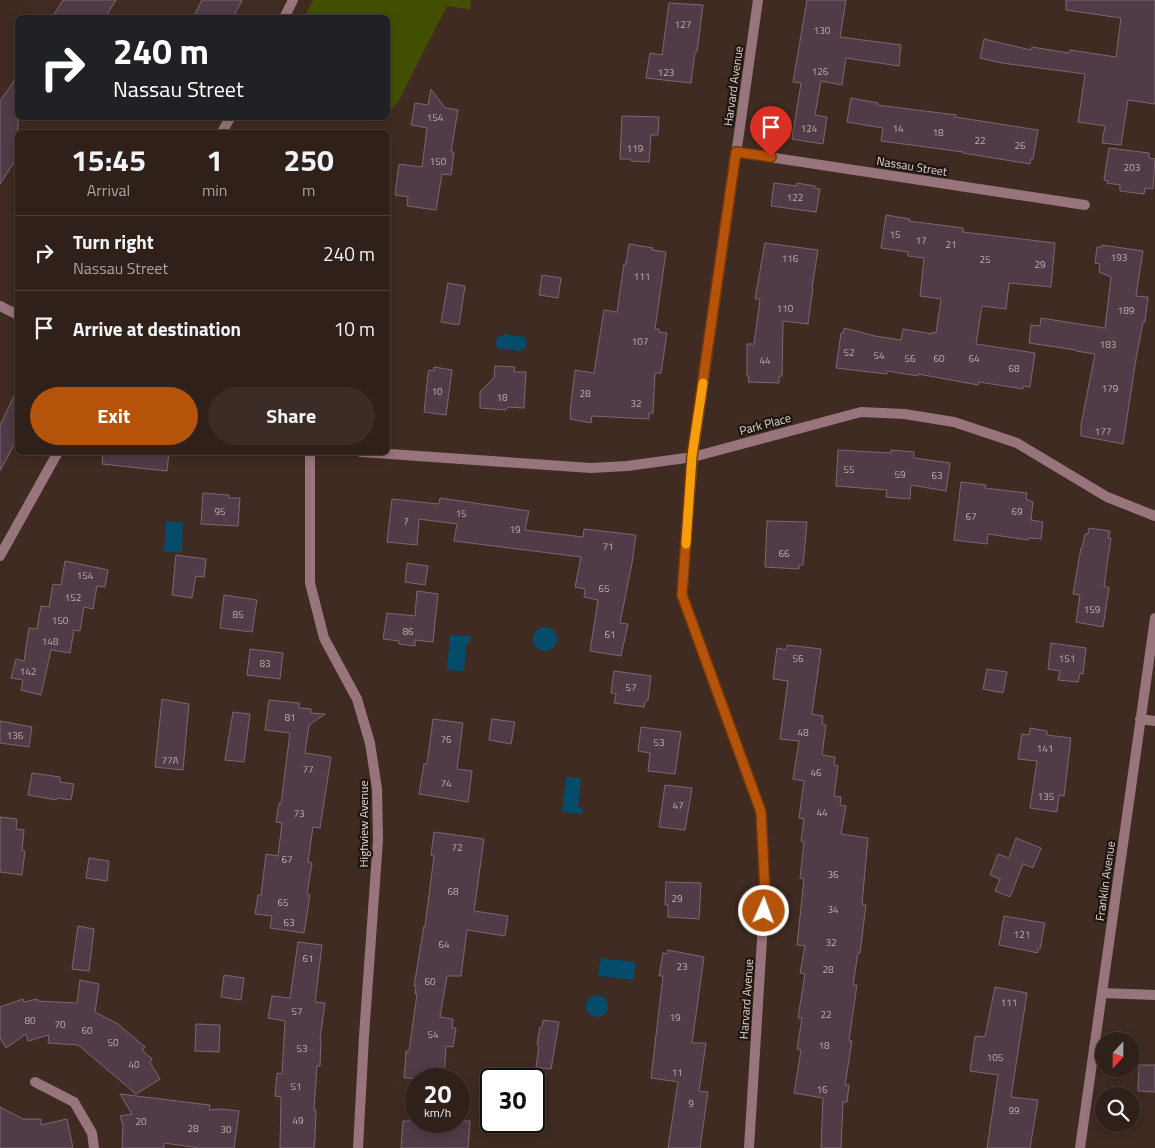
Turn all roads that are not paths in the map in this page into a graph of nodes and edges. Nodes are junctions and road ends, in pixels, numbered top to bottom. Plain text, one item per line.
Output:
1 (293, 0) edge
2 (758, 0) edge
3 (286, 15) edge
4 (736, 152) junction
5 (1085, 205) dead end
6 (0, 306) edge
7 (15, 314) edge
8 (390, 454) edge
9 (56, 455) edge
10 (310, 455) edge
11 (692, 456) junction
12 (1155, 516) edge
13 (0, 556) edge
14 (1155, 618) edge
15 (1140, 719) junction
16 (1155, 721) edge
17 (1102, 994) junction
18 (1155, 995) edge
19 (35, 1082) dead end
20 (94, 1148) edge
21 (358, 1148) edge
22 (749, 1148) edge
23 (1080, 1148) edge

1 - 3 street
2 - 4 street, Harvard Avenue
4 - 5 street, Nassau Street
4 - 11 street, Harvard Avenue
6 - 7 street
8 - 11 street, Park Place
9 - 13 street
10 - 21 street, Highview Avenue
11 - 12 street, Park Place
11 - 22 street, Harvard Avenue
14 - 15 street, Franklin Avenue
15 - 16 street
15 - 17 street, Franklin Avenue
17 - 18 street
17 - 23 street, Franklin Avenue
19 - 20 street

